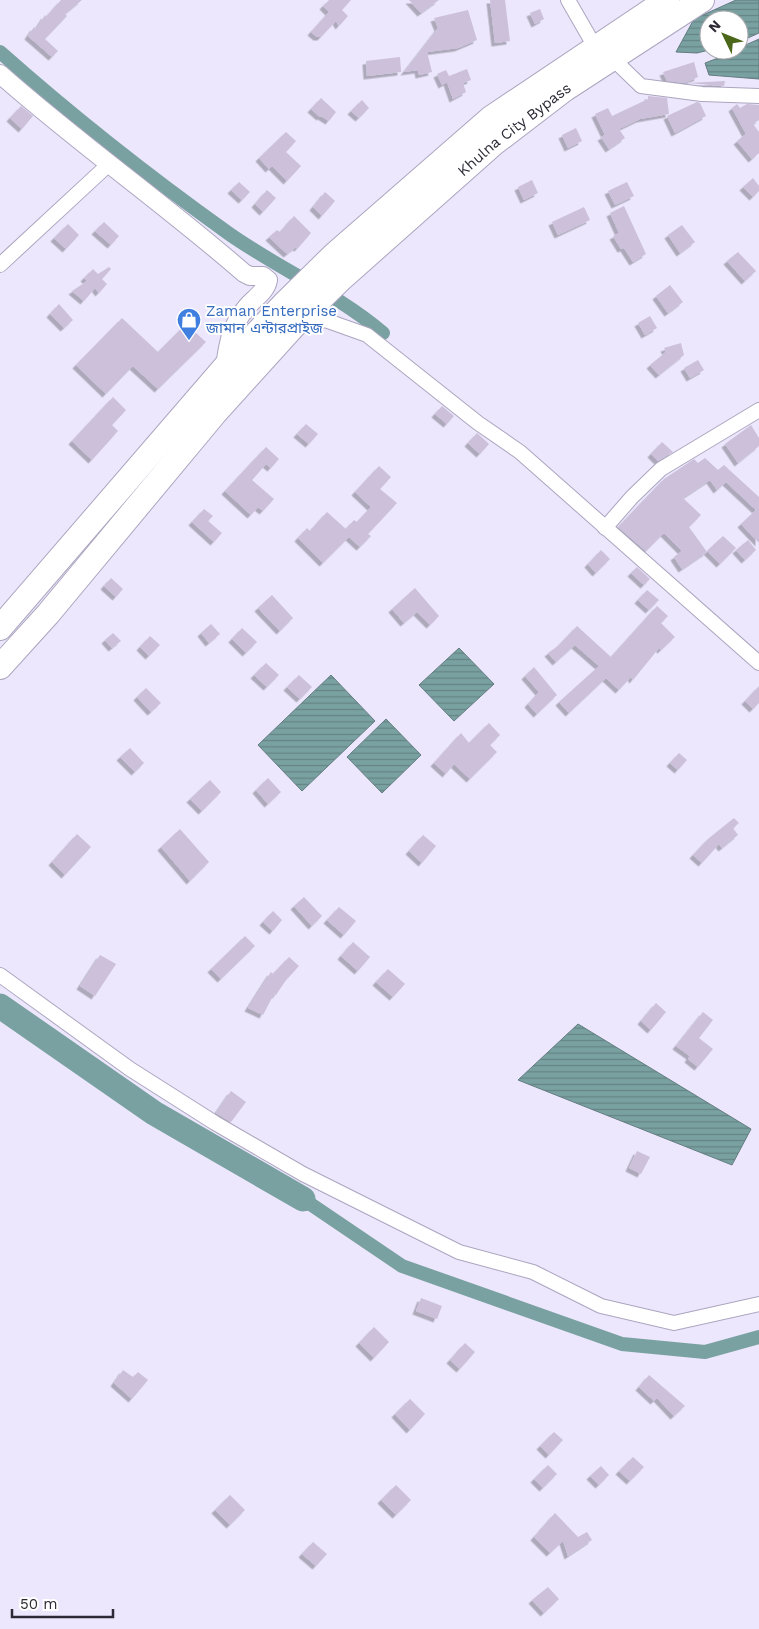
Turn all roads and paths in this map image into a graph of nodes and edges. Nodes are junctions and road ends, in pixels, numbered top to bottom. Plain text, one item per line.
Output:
1 (568, 0) edge
2 (667, 0) edge
3 (702, 0) edge
4 (604, 53) junction
5 (0, 74) edge
6 (759, 96) edge
7 (109, 164) junction
8 (0, 265) edge
9 (293, 316) junction
10 (226, 366) junction
11 (759, 410) edge
12 (605, 528) junction
13 (0, 628) edge
14 (759, 663) edge
15 (0, 667) edge
16 (0, 975) edge
17 (759, 1304) edge

1 - 4 street
2 - 4 highway, Khulna City Bypass
3 - 4 highway, Khulna City Bypass
4 - 6 street
4 - 9 highway, Khulna City Bypass
4 - 9 highway, Khulna City Bypass
5 - 7 street
7 - 8 street
7 - 10 street
9 - 10 highway
9 - 12 street
9 - 15 highway
10 - 13 highway
11 - 12 street
12 - 14 street
16 - 17 street

